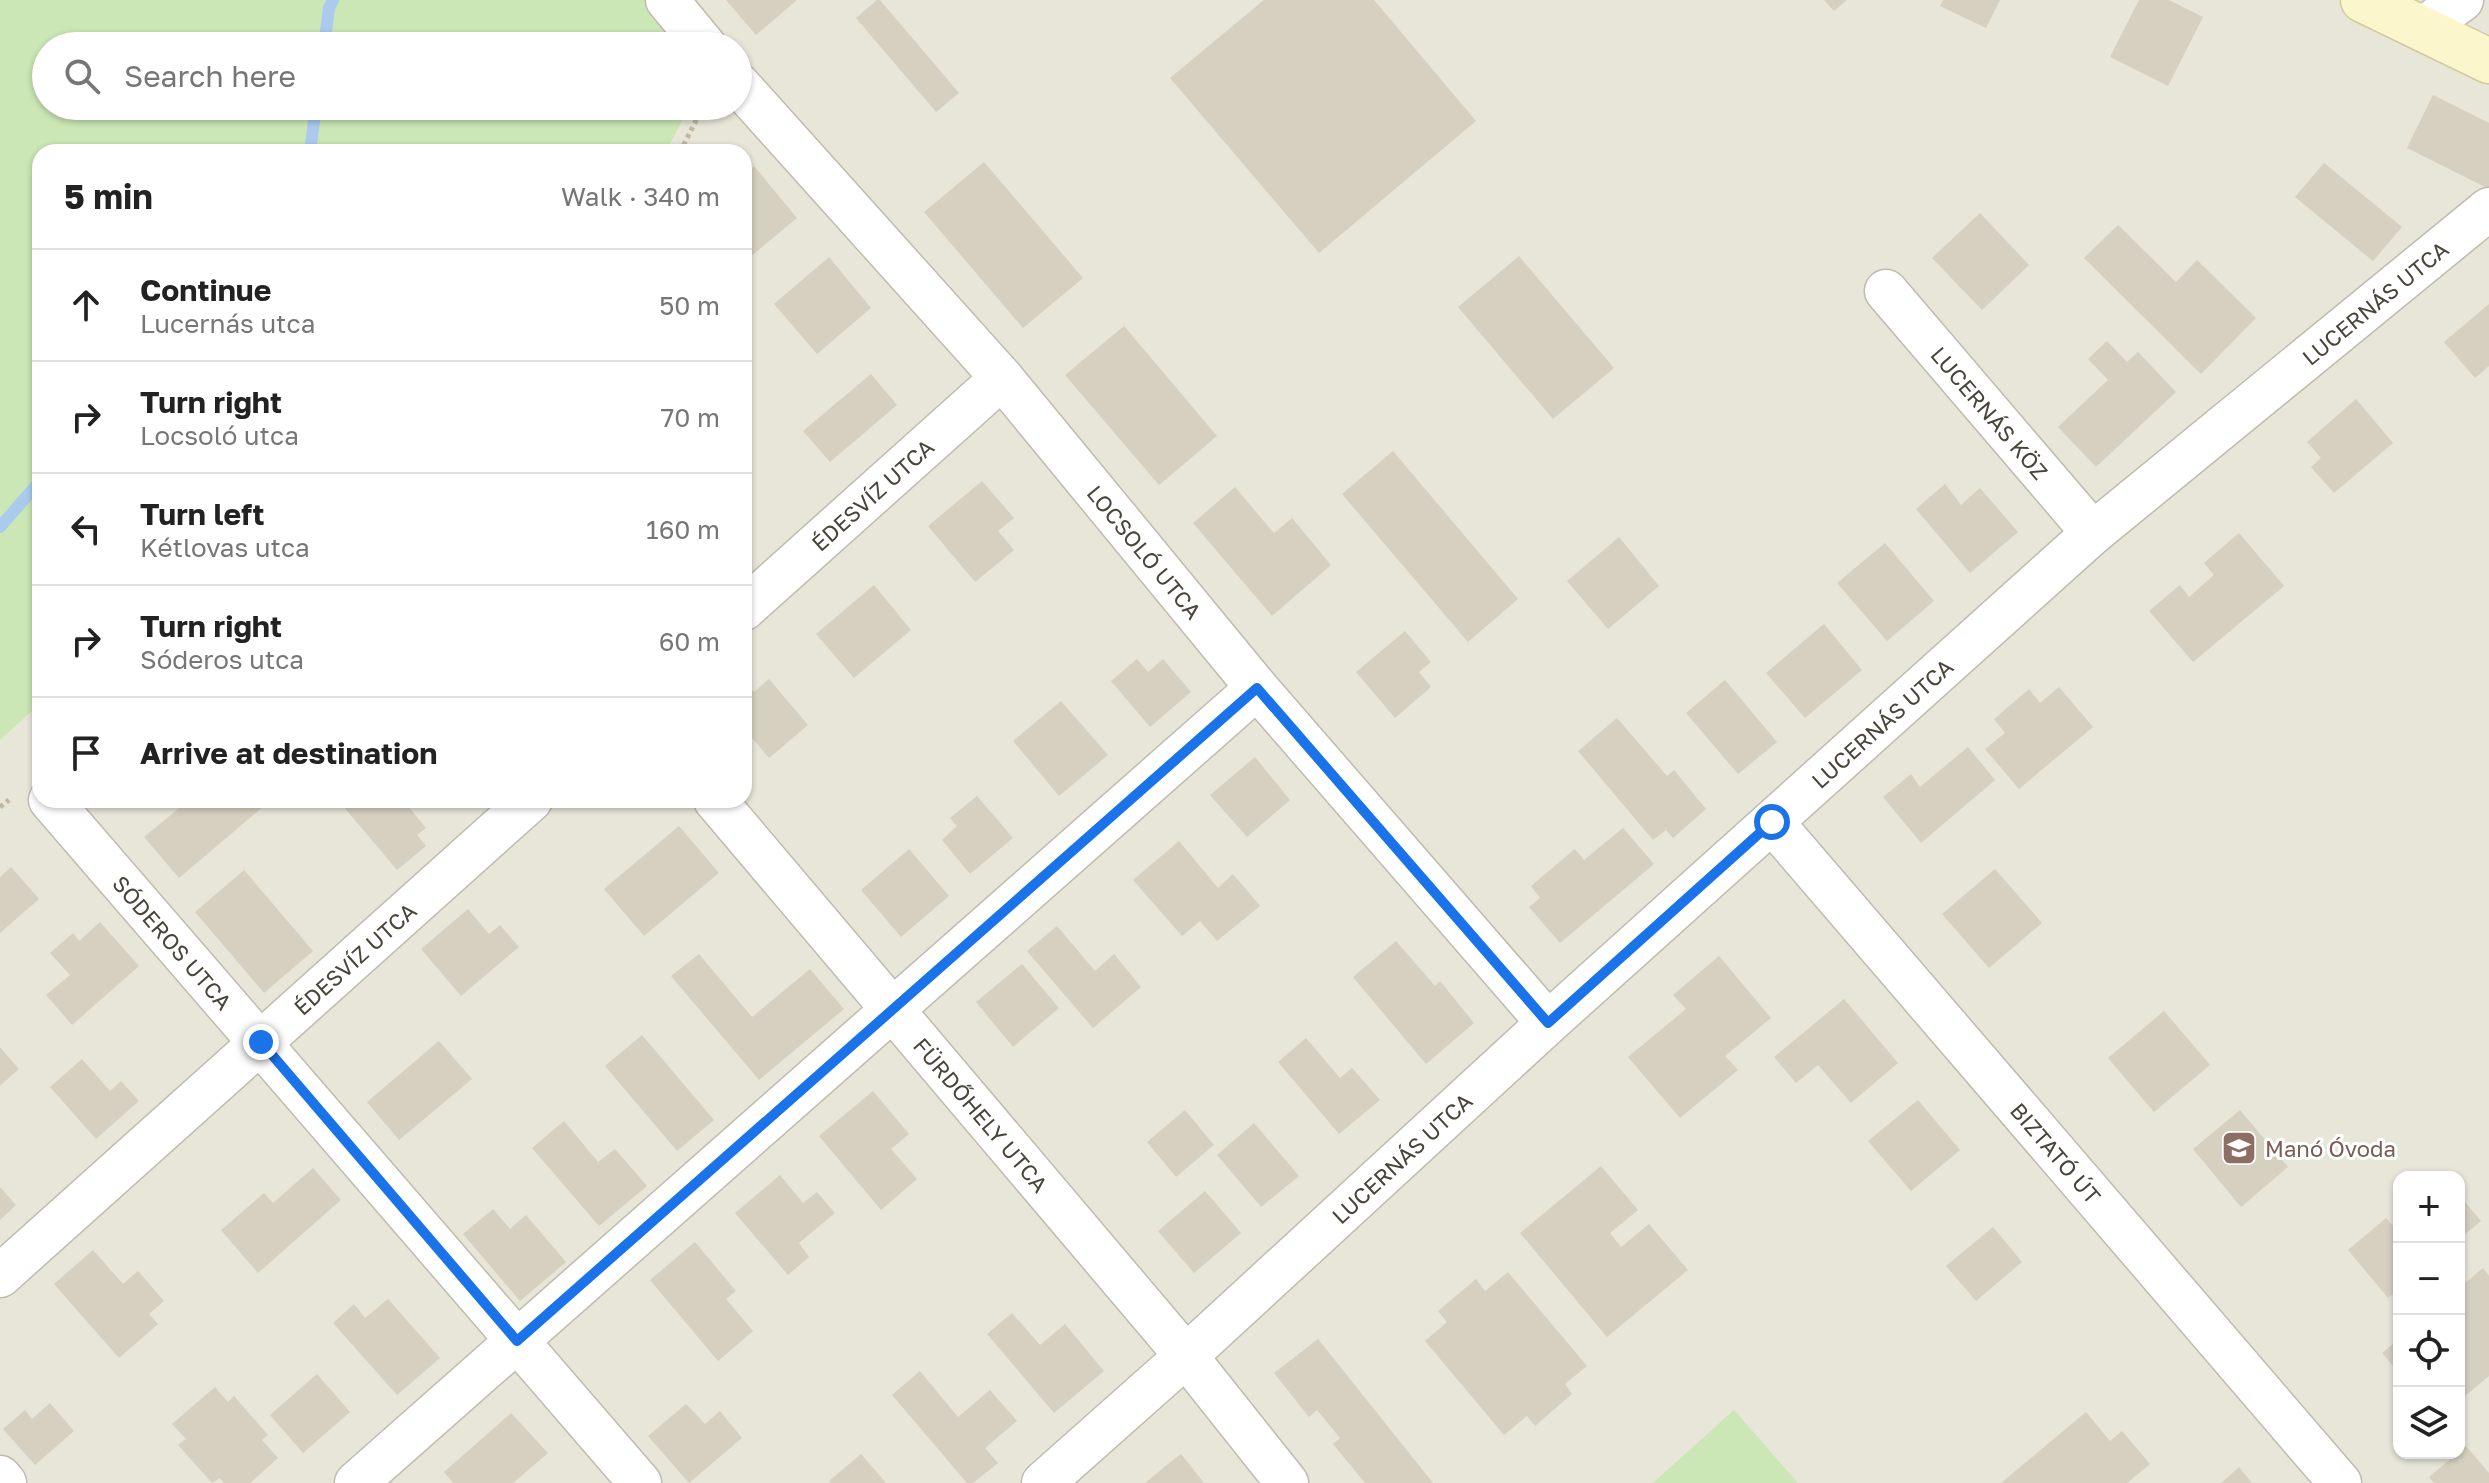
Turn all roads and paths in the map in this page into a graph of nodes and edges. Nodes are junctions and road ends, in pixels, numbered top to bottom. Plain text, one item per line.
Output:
1 (667, 0) edge
2 (2363, 0) edge
3 (2462, 0) edge
4 (2422, 29) junction
5 (693, 32) edge
6 (2489, 61) edge
7 (752, 100) edge
8 (696, 120) edge
9 (684, 144) edge
10 (2489, 209) edge
11 (1886, 291) dead end
12 (1002, 378) junction
13 (2093, 533) junction
14 (752, 602) edge
15 (1257, 688) junction
16 (57, 808) edge
17 (522, 808) edge
18 (722, 808) edge
19 (1772, 822) junction
20 (892, 1010) junction
21 (1548, 1023) junction
22 (261, 1042) junction
23 (0, 1276) edge
24 (517, 1341) junction
25 (1186, 1356) junction
26 (0, 1477) edge
27 (5, 1483) edge
28 (356, 1483) edge
29 (640, 1483) edge
30 (1043, 1483) edge
31 (1287, 1483) edge
32 (2340, 1483) edge

1 - 5 street
2 - 4 main road
3 - 4 street
4 - 6 main road
7 - 12 street, LOCSOLÓ UTCA
8 - 9 path
10 - 13 street, LUCERNÁS UTCA
11 - 13 street, LUCERNÁS KÖZ
12 - 14 street, ÉDESVÍZ UTCA
12 - 15 street, LOCSOLÓ UTCA
13 - 19 street, LUCERNÁS UTCA
15 - 20 street
15 - 21 street, LOCSOLÓ UTCA
16 - 22 street, SÓDEROS UTCA
17 - 22 street, ÉDESVÍZ UTCA
18 - 20 street, FÜRDŐHELY UTCA
19 - 21 street, LUCERNÁS UTCA
19 - 32 street, BIZTATÓ ÚT
20 - 24 street
20 - 25 street, FÜRDŐHELY UTCA
21 - 25 street, LUCERNÁS UTCA
22 - 23 street, ÉDESVÍZ UTCA
22 - 24 street, SÓDEROS UTCA
24 - 28 street
24 - 29 street, SÓDEROS UTCA
25 - 30 street, LUCERNÁS UTCA
25 - 31 street, FÜRDŐHELY UTCA
26 - 27 street

